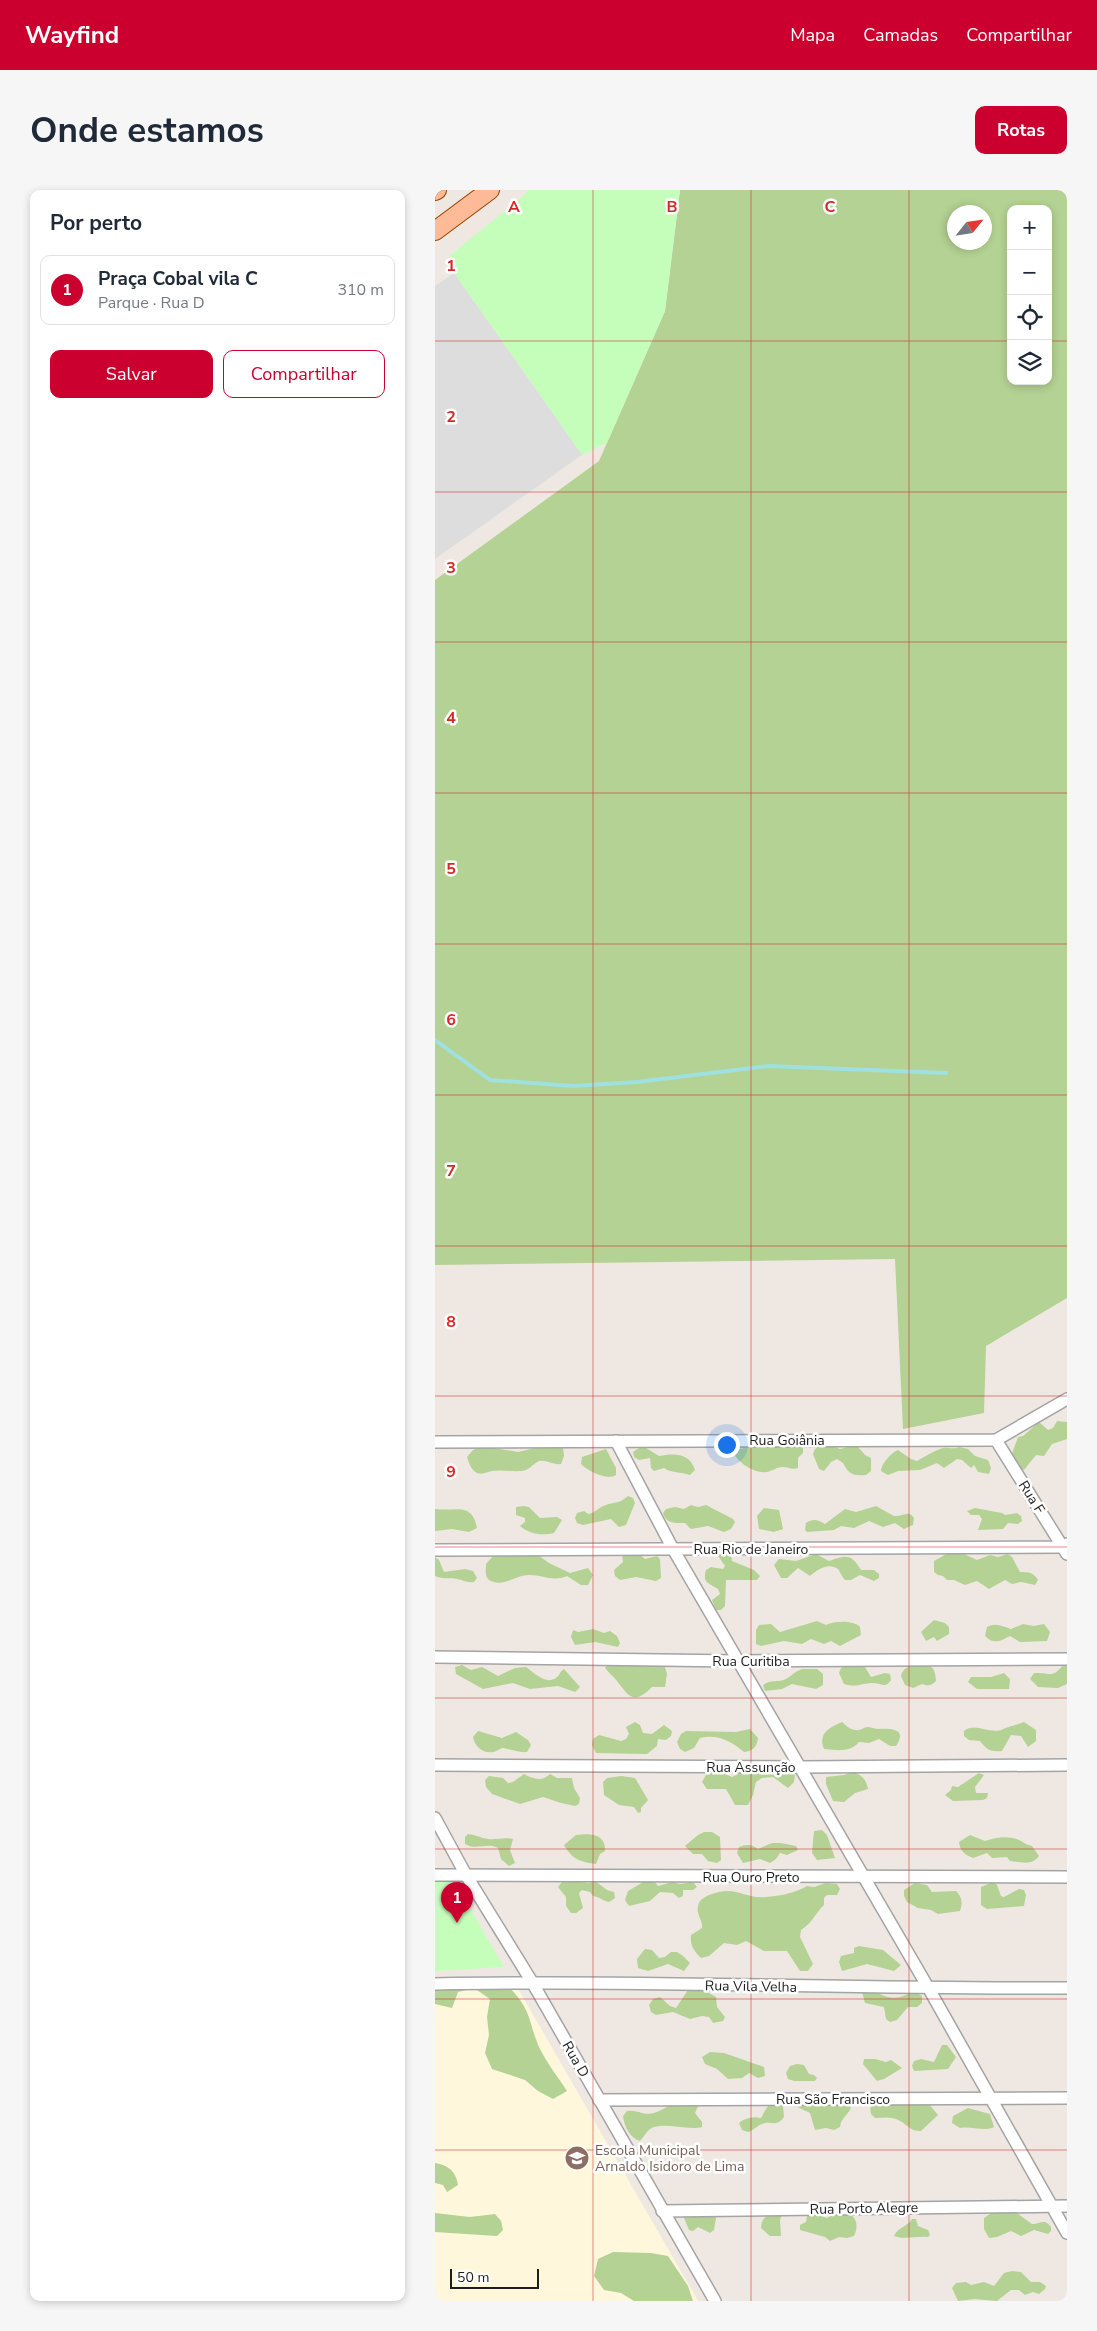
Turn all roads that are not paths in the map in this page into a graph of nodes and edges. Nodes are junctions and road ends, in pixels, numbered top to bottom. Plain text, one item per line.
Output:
1 (486, 192) edge
2 (435, 231) edge
3 (1067, 1399) edge
4 (997, 1440) junction
5 (616, 1441) junction
6 (435, 1442) edge
7 (1066, 1549) edge
8 (435, 1550) edge
9 (673, 1550) junction
10 (435, 1657) edge
11 (1067, 1659) edge
12 (737, 1661) junction
13 (435, 1765) edge
14 (1067, 1765) edge
15 (801, 1767) junction
16 (435, 1818) edge
17 (435, 1875) edge
18 (466, 1875) junction
19 (1067, 1877) edge
20 (863, 1878) junction
21 (532, 1982) junction
22 (435, 1984) edge
23 (1067, 1988) edge
24 (929, 1989) junction
25 (1067, 2098) edge
26 (990, 2099) junction
27 (599, 2100) junction
28 (1052, 2206) junction
29 (1067, 2206) edge
30 (662, 2211) junction
31 (1067, 2233) edge
32 (715, 2301) edge

1 - 2 main road
3 - 4 street
4 - 5 street, Rua Goiânia
4 - 7 street, Rua F
5 - 6 street, Rua Goiânia
5 - 9 street
7 - 9 street, Rua Rio de Janeiro
8 - 9 street, Rua Rio de Janeiro
9 - 12 street
10 - 12 street, Rua Curitiba
11 - 12 street, Rua Curitiba
12 - 15 street
13 - 15 street, Rua Assunção
14 - 15 street, Rua Assunção
15 - 20 street
16 - 18 street, Rua D
17 - 18 street, Rua Ouro Preto
18 - 20 street, Rua Ouro Preto
18 - 21 street, Rua D
19 - 20 street, Rua Ouro Preto
20 - 24 street
21 - 22 street, Rua Vila Velha
21 - 24 street, Rua Vila Velha
21 - 27 street, Rua D
23 - 24 street, Rua Vila Velha
24 - 26 street
25 - 26 street, Rua São Francisco
26 - 27 street, Rua São Francisco
26 - 28 street
27 - 30 street, Rua D
28 - 29 street, Rua Porto Alegre
28 - 30 street, Rua Porto Alegre
28 - 31 street
30 - 32 street, Rua D

